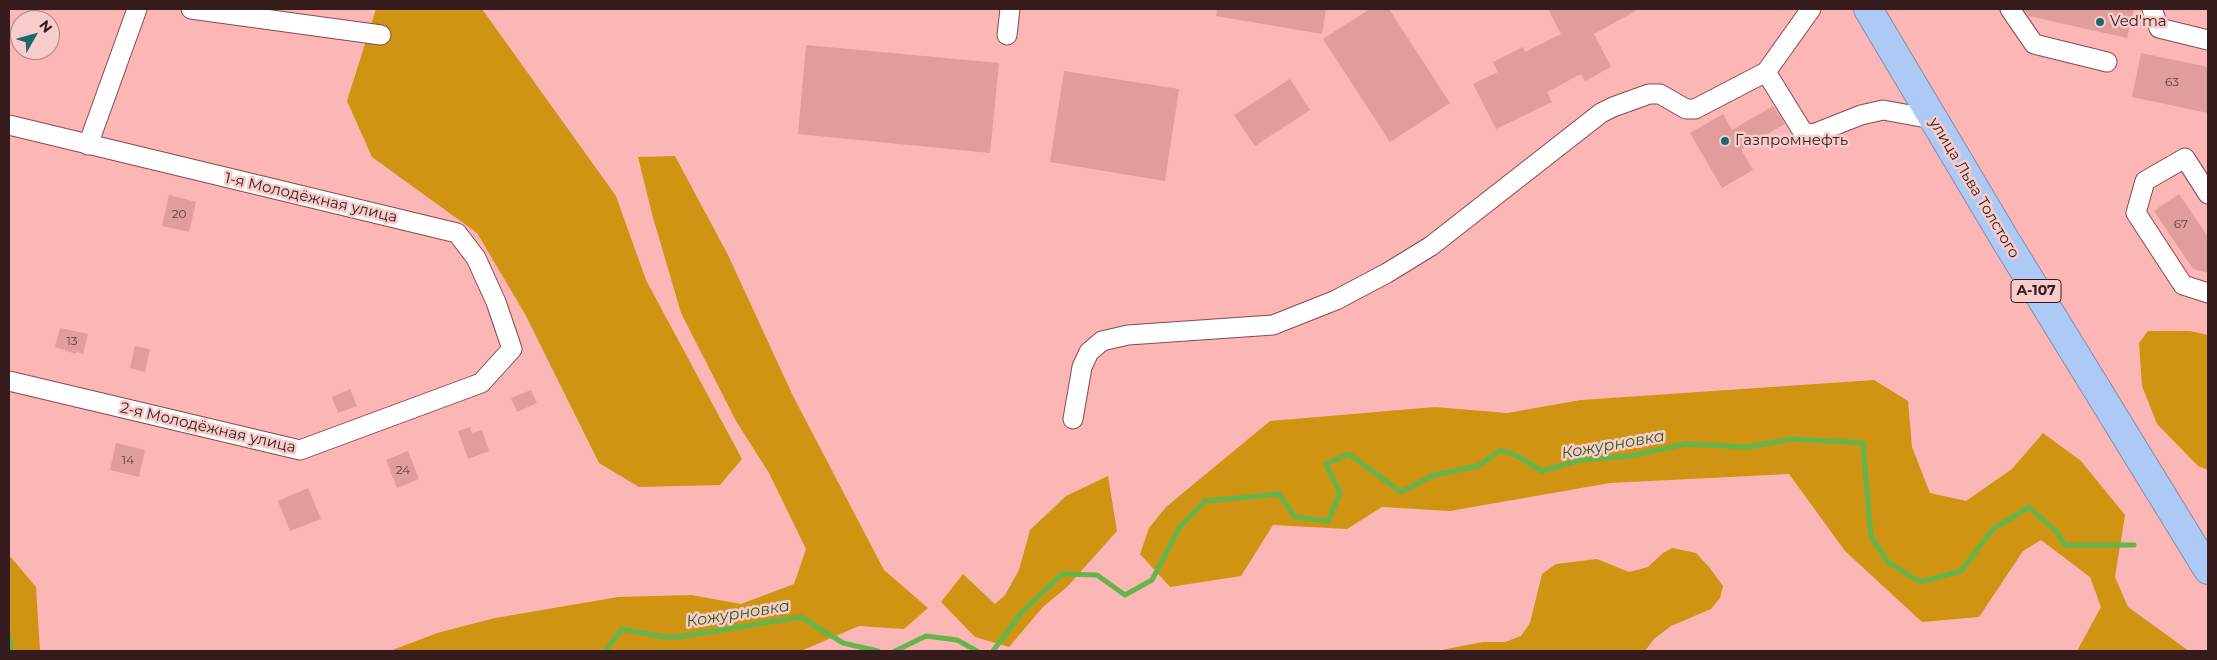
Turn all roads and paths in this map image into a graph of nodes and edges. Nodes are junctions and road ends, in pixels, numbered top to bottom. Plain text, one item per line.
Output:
1 (137, 9) edge
2 (191, 9) edge
3 (1010, 9) edge
4 (1811, 9) edge
5 (1868, 9) edge
6 (2010, 9) edge
7 (2152, 9) edge
8 (381, 35) dead end
9 (1006, 35) dead end
10 (2208, 40) edge
11 (2107, 62) dead end
12 (1766, 72) junction
13 (1932, 118) junction
14 (9, 126) edge
15 (88, 145) junction
16 (2208, 194) edge
17 (2208, 293) edge
18 (496, 302) joint
19 (9, 381) edge
20 (1073, 419) dead end
21 (2208, 570) edge

1 - 15 street
2 - 8 street
3 - 9 street
4 - 12 street
5 - 13 highway, улица Льва Толстого / А-107
6 - 11 street
7 - 10 street
12 - 13 street
12 - 20 street
13 - 21 highway, улица Льва Толстого / А-107
14 - 15 street, 1-я Молодёжная улица
15 - 18 street, 1-я Молодёжная улица
16 - 17 street
18 - 19 street, 2-я Молодёжная улица

